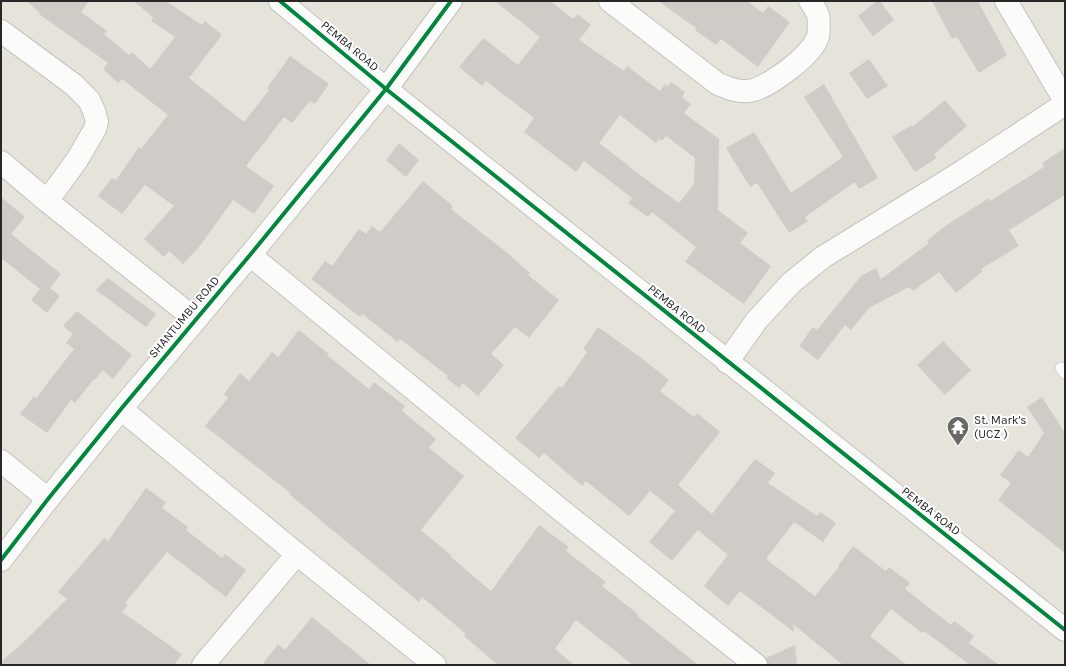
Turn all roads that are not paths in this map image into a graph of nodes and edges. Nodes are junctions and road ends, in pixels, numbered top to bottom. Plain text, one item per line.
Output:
1 (280, 1) edge
2 (451, 1) edge
3 (610, 1) edge
4 (810, 1) edge
5 (1006, 1) edge
6 (1, 31) edge
7 (386, 89) junction
8 (1065, 101) edge
9 (1065, 104) edge
10 (1, 162) edge
11 (47, 201) junction
12 (250, 255) junction
13 (195, 319) junction
14 (727, 362) junction
15 (121, 409) junction
16 (1, 461) edge
17 (48, 499) junction
18 (297, 554) junction
19 (1, 560) edge
20 (1065, 630) edge
21 (203, 665) edge
22 (435, 665) edge
23 (756, 665) edge

1 - 7 street, PEMBA ROAD
2 - 7 street, SHANTUMBU ROAD
3 - 4 street
5 - 8 street
6 - 11 street
7 - 12 street, SHANTUMBU ROAD
7 - 14 street, PEMBA ROAD
9 - 14 street
10 - 11 street
11 - 13 street
12 - 13 street, SHANTUMBU ROAD
12 - 23 street
13 - 15 street, SHANTUMBU ROAD
14 - 20 street, PEMBA ROAD
15 - 17 street, SHANTUMBU ROAD
15 - 18 street
16 - 17 street
17 - 19 street, SHANTUMBU ROAD
18 - 21 street
18 - 22 street

